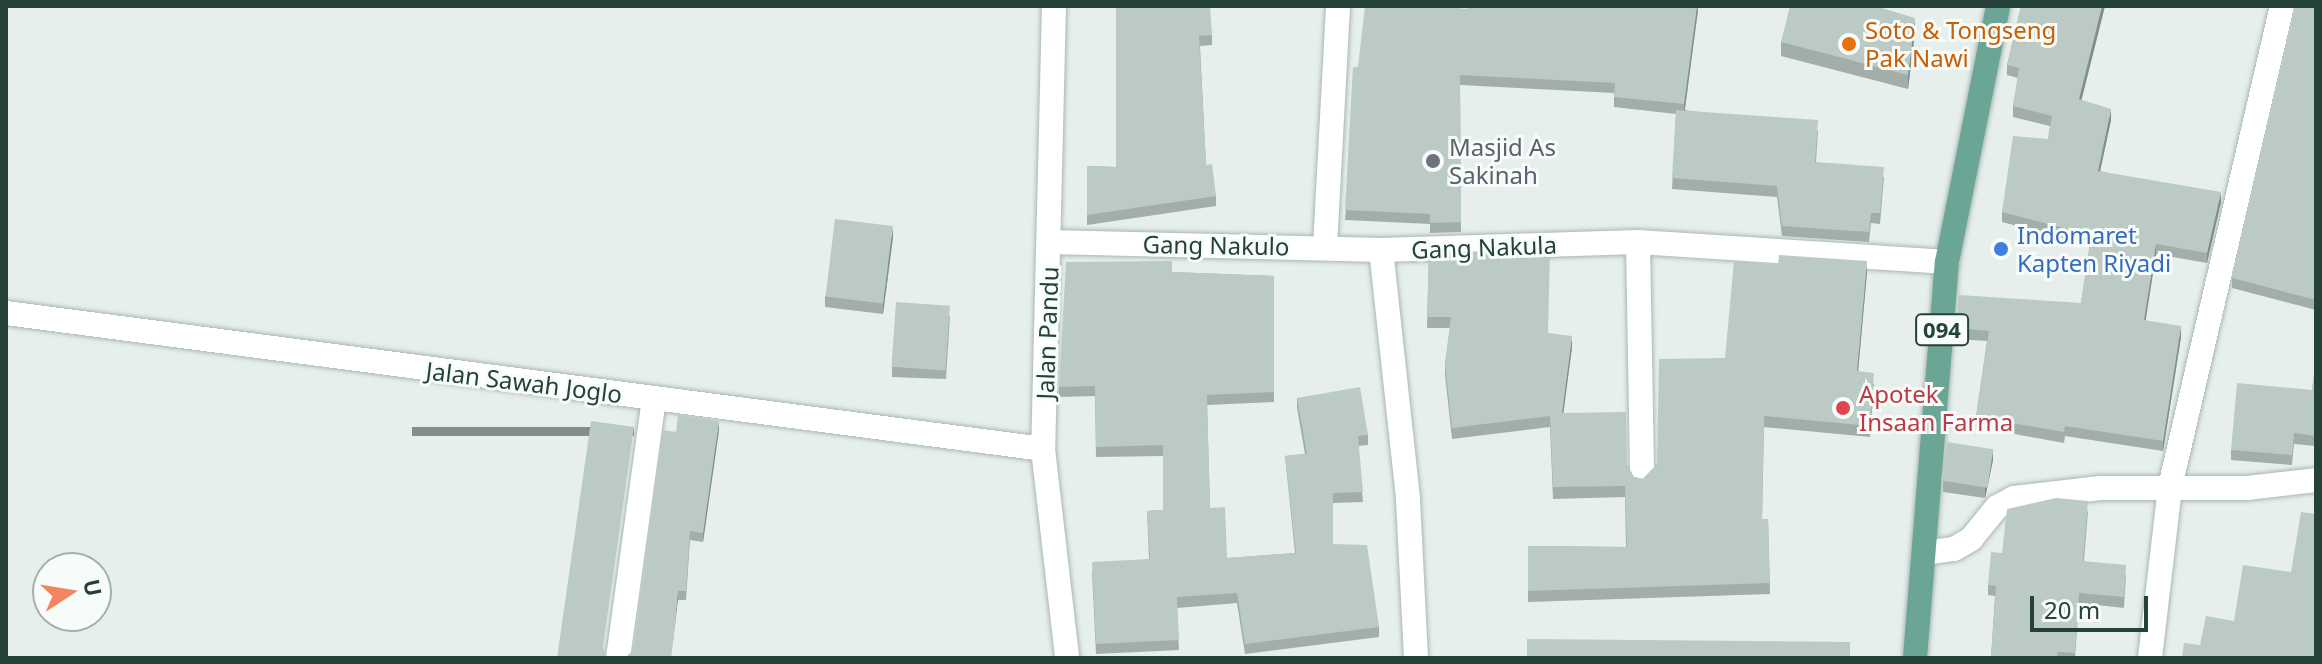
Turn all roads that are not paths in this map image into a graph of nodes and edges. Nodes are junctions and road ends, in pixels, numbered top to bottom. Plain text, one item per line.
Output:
1 (1054, 6) edge
2 (1338, 6) edge
3 (1998, 6) edge
4 (2282, 6) edge
5 (1051, 242) junction
6 (1638, 242) junction
7 (1325, 247) junction
8 (1381, 250) junction
9 (1947, 262) junction
10 (6, 313) edge
11 (654, 398) junction
12 (1043, 449) junction
13 (1642, 475) edge
14 (2316, 480) edge
15 (2170, 487) junction
16 (1924, 553) junction
17 (618, 658) edge
18 (1067, 658) edge
19 (1416, 658) edge
20 (1915, 658) edge
21 (2150, 658) edge

1 - 5 street, Jalan Pandu
2 - 7 street
3 - 9 main road, 094
4 - 15 street
5 - 7 street, Gang Nakulo
5 - 12 street, Jalan Pandu
6 - 8 street, Gang Nakula
6 - 9 street, Gang Nakula
6 - 13 street
7 - 8 street, Gang Nakulo
8 - 19 street, Gang Nakula
9 - 16 main road, 094
10 - 11 street, Jalan Sawah Joglo
11 - 12 street, Jalan Sawah Joglo
11 - 17 street
12 - 18 street, Jalan Pandu
14 - 15 street
15 - 16 street
15 - 21 street
16 - 20 main road, 094

